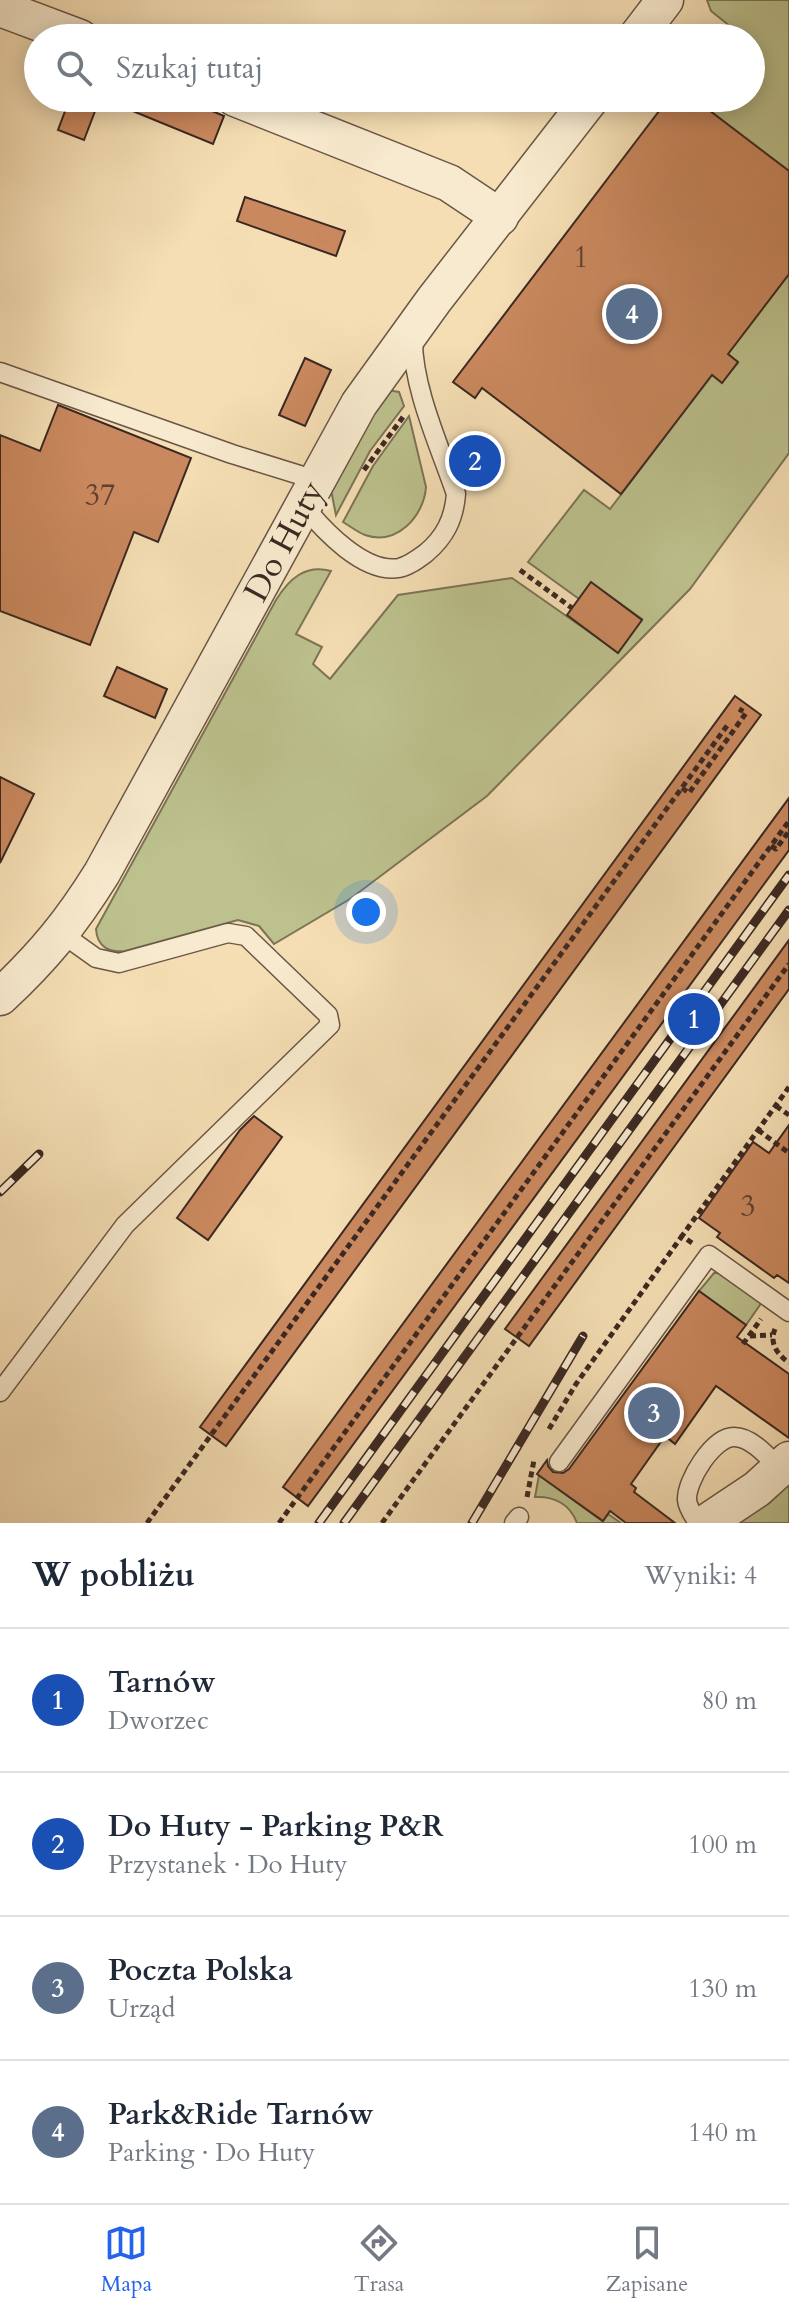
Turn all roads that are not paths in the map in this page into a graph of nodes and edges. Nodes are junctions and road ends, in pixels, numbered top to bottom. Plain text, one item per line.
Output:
1 (665, 0) edge
2 (0, 8) edge
3 (43, 24) edge
4 (647, 24) edge
5 (270, 112) edge
6 (580, 112) edge
7 (500, 217) junction
8 (413, 330) junction
9 (0, 372) edge
10 (310, 493) junction
11 (61, 933) junction
12 (0, 997) edge
13 (789, 1312) edge
14 (0, 1392) edge
15 (559, 1462) dead end
16 (785, 1465) edge
17 (698, 1523) edge
18 (706, 1523) edge

1 - 4 street
2 - 3 street
5 - 7 street
6 - 7 street, Do Huty
7 - 8 street, Do Huty
8 - 10 street, Do Huty
8 - 10 lane
9 - 10 lane
10 - 11 street, Do Huty
11 - 12 street, Do Huty
11 - 14 lane
13 - 15 lane
16 - 17 lane
16 - 18 street

